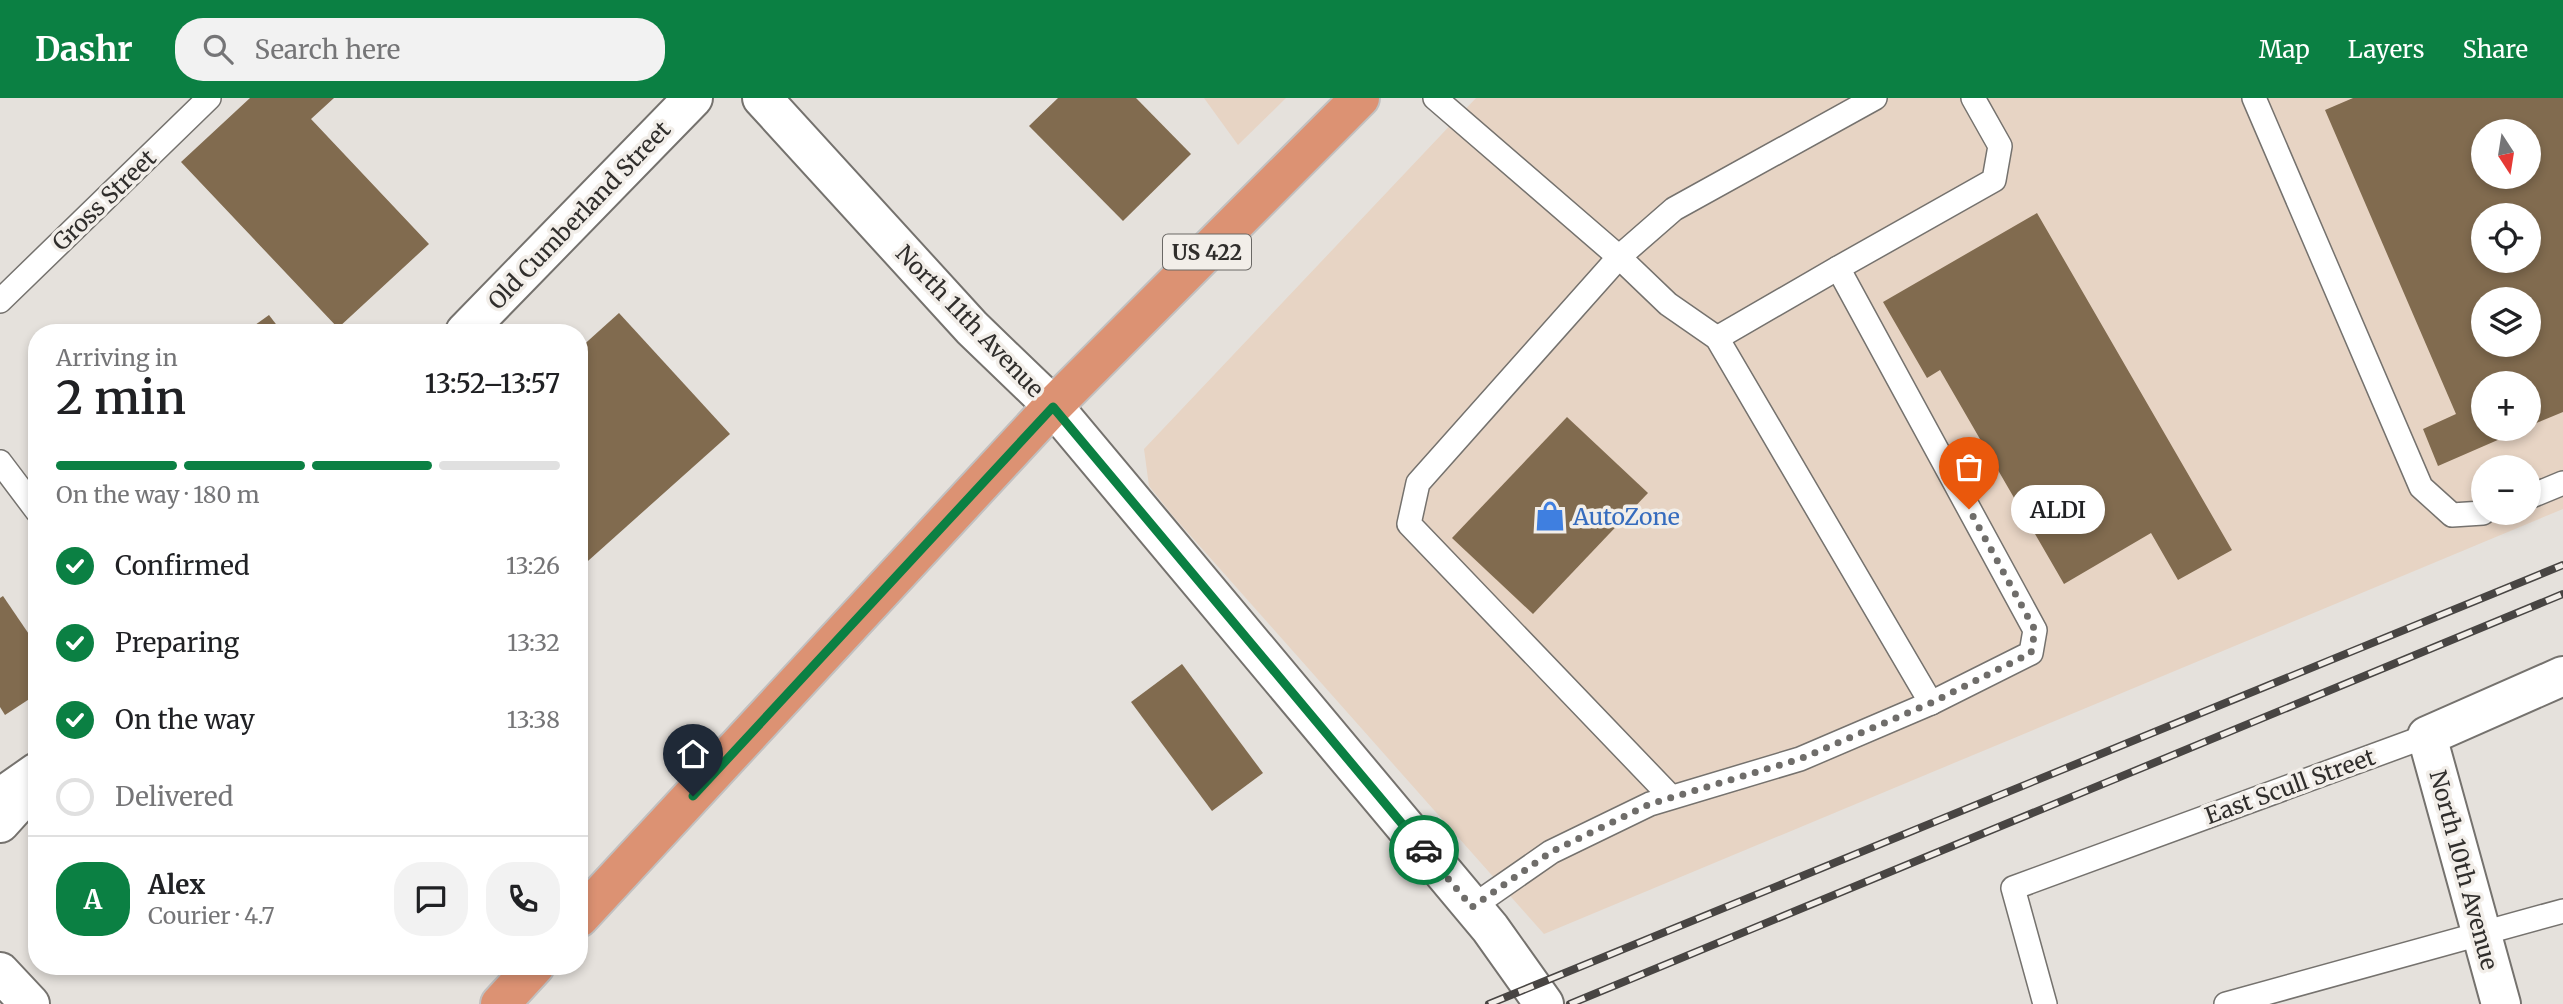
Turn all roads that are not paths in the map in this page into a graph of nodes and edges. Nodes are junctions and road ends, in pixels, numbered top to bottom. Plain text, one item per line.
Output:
1 (209, 98) edge
2 (692, 98) edge
3 (762, 98) edge
4 (1360, 98) edge
5 (1435, 98) edge
6 (1875, 98) edge
7 (1973, 98) edge
8 (2254, 98) edge
9 (1619, 257) junction
10 (1838, 268) junction
11 (0, 301) edge
12 (473, 324) edge
13 (1717, 338) junction
14 (1053, 407) junction
15 (0, 462) edge
16 (2563, 483) edge
17 (2541, 492) edge
18 (28, 499) edge
19 (2471, 514) edge
20 (2563, 676) edge
21 (1931, 703) junction
22 (2427, 736) junction
23 (28, 778) edge
24 (28, 792) edge
25 (1671, 797) junction
26 (0, 798) edge
27 (0, 823) edge
28 (1472, 907) junction
29 (588, 908) edge
30 (2563, 911) edge
31 (2481, 933) junction
32 (0, 972) edge
33 (527, 975) edge
34 (30, 1004) edge
35 (500, 1004) edge
36 (1544, 1004) edge
37 (2045, 1004) edge
38 (2226, 1004) edge
39 (2501, 1004) edge

1 - 11 lane, Gross Street
2 - 12 street, Old Cumberland Street
3 - 14 street, North 11th Avenue
4 - 14 highway, US 422
5 - 9 lane
6 - 9 lane
7 - 10 lane
8 - 19 lane
9 - 13 lane
9 - 25 lane
10 - 13 lane
10 - 21 lane
13 - 21 lane
14 - 28 street, North 11th Avenue
14 - 29 highway, US 422
15 - 18 lane
16 - 17 lane
20 - 22 street, East Scull Street
21 - 25 lane
22 - 31 street, North 10th Avenue
22 - 37 lane, East Scull Street
23 - 26 street
24 - 27 street
25 - 28 lane
28 - 36 street, North 11th Avenue
30 - 31 lane
31 - 38 lane
31 - 39 street, North 10th Avenue
32 - 34 street
33 - 35 highway

